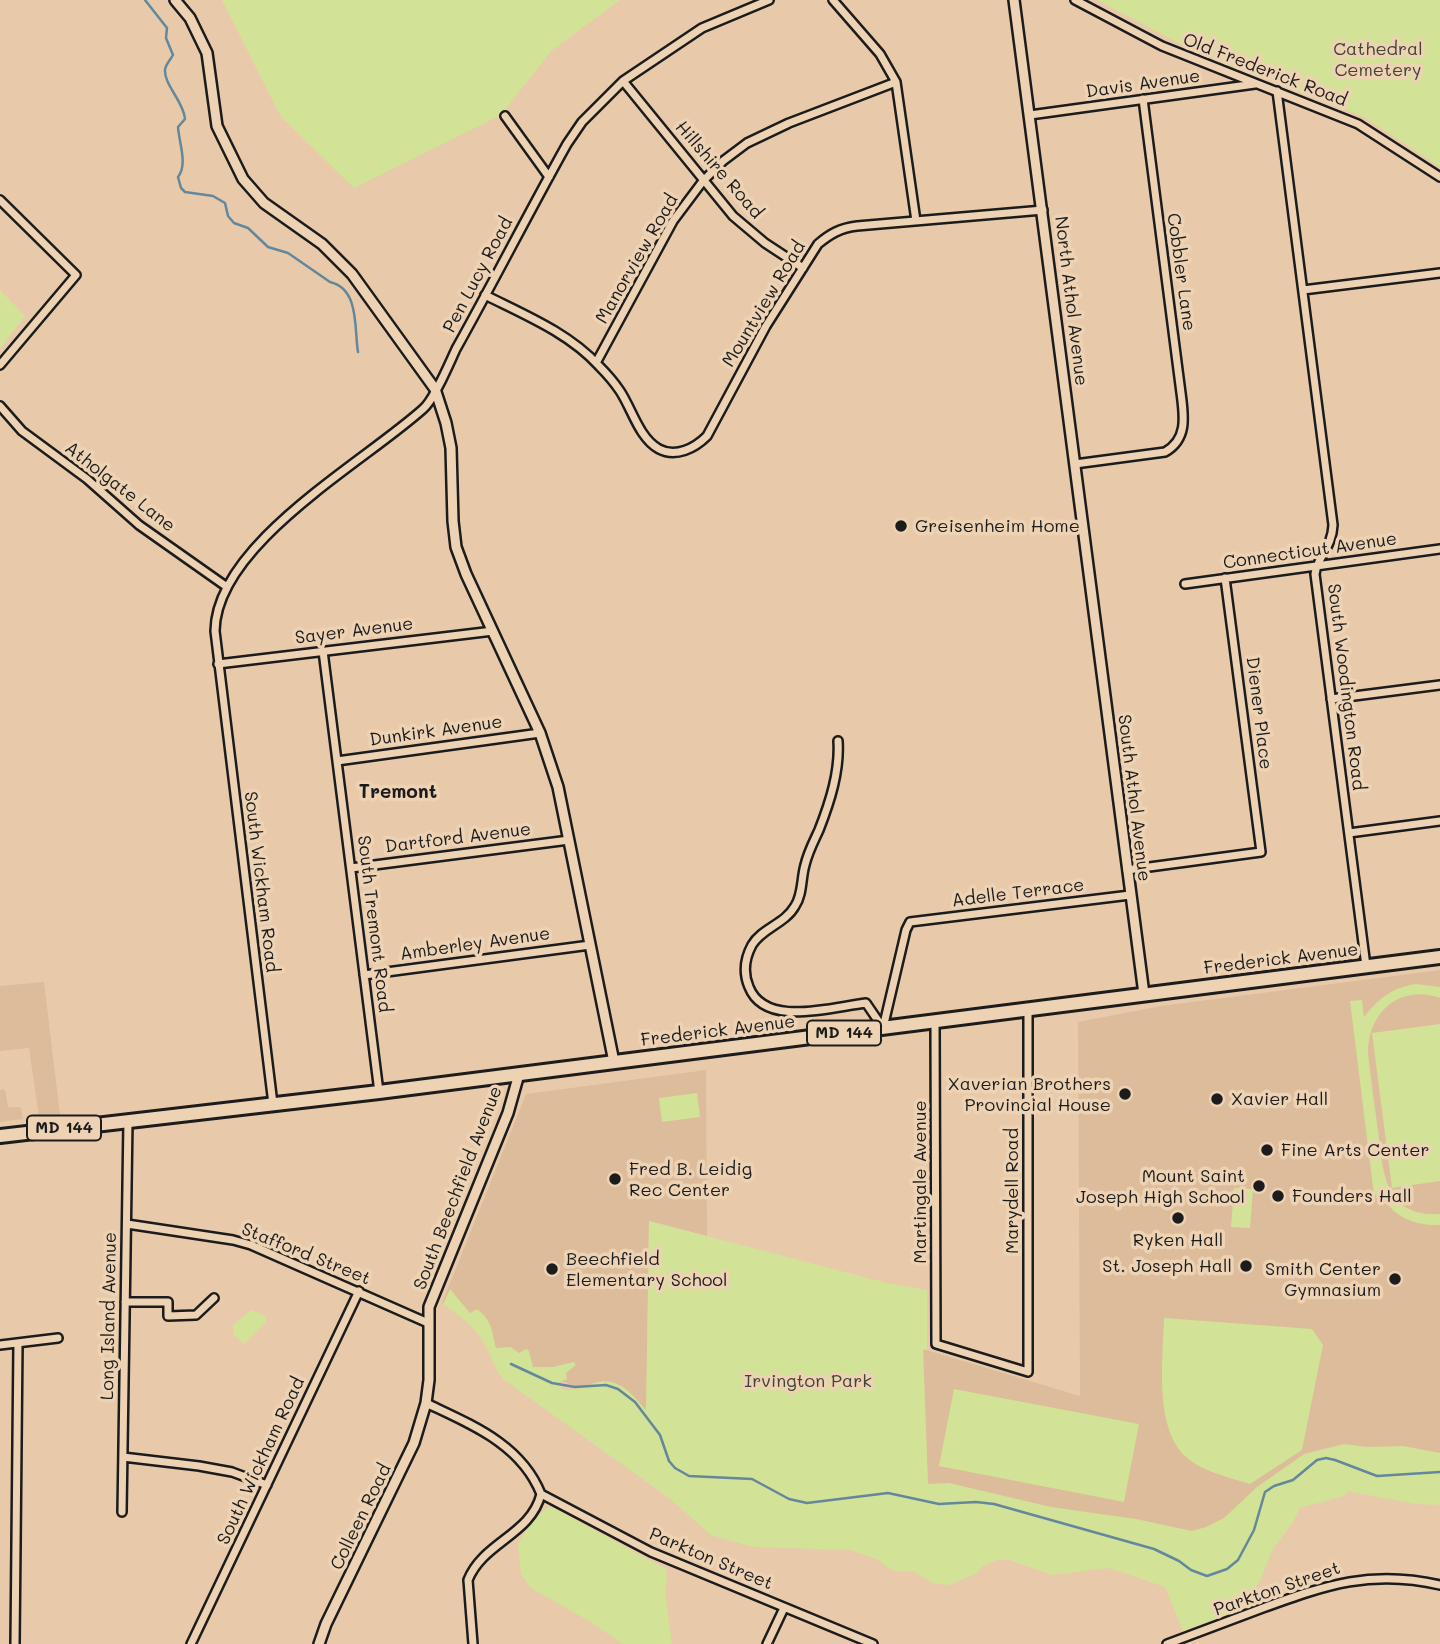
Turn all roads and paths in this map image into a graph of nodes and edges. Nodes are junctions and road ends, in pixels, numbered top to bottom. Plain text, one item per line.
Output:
1 (175, 0) edge
2 (769, 0) edge
3 (833, 0) edge
4 (1014, 0) edge
5 (1075, 0) edge
6 (623, 81) junction
7 (896, 82) junction
8 (1259, 84) junction
9 (1277, 91) junction
10 (1143, 99) junction
11 (1030, 115) junction
12 (505, 117) dead end
13 (549, 177) junction
14 (1440, 177) edge
15 (703, 181) junction
16 (0, 200) edge
17 (1043, 210) junction
18 (916, 221) junction
19 (803, 268) junction
20 (1440, 272) edge
21 (1303, 290) junction
22 (485, 295) junction
23 (596, 363) junction
24 (0, 365) edge
25 (435, 389) junction
26 (0, 406) edge
27 (1075, 464) junction
28 (1440, 549) edge
29 (1317, 566) junction
30 (1225, 579) junction
31 (1185, 584) dead end
32 (227, 587) junction
33 (1094, 606) joint
34 (493, 631) junction
35 (323, 651) junction
36 (218, 664) junction
37 (1440, 685) edge
38 (1332, 699) junction
39 (540, 733) junction
40 (838, 741) dead end
41 (337, 761) junction
42 (1440, 821) edge
43 (1349, 833) junction
44 (569, 840) junction
45 (351, 868) junction
46 (1127, 870) junction
47 (1130, 895) junction
48 (590, 945) junction
49 (1440, 957) edge
50 (1366, 966) junction
51 (365, 975) junction
52 (1144, 994) junction
53 (1028, 1009) junction
54 (935, 1021) junction
55 (883, 1028) junction
56 (614, 1062) junction
57 (519, 1074) junction
58 (379, 1092) junction
59 (273, 1104) junction
60 (128, 1121) junction
61 (0, 1136) edge
62 (127, 1224) junction
63 (359, 1291) junction
64 (214, 1298) dead end
65 (125, 1302) junction
66 (428, 1323) junction
67 (58, 1338) dead end
68 (18, 1343) junction
69 (936, 1344) joint
70 (0, 1345) edge
71 (426, 1403) junction
72 (123, 1457) junction
73 (267, 1485) junction
74 (541, 1494) junction
75 (122, 1511) dead end
76 (1440, 1585) edge
77 (784, 1608) junction
78 (15, 1644) edge
79 (191, 1644) edge
80 (319, 1644) edge
81 (473, 1644) edge
82 (767, 1644) edge
83 (873, 1644) edge
84 (1167, 1644) edge

1 - 25 street
2 - 6 street, Pen Lucy Road
3 - 7 street
4 - 11 street, North Athol Avenue
5 - 8 street, Old Frederick Road
6 - 13 street, Pen Lucy Road
6 - 15 street, Hillshire Road
7 - 15 street, Manorview Road
7 - 18 street
8 - 9 street, Old Frederick Road
8 - 10 street, Davis Avenue
9 - 14 street, Old Frederick Road
9 - 21 street, South Woodington Road
10 - 11 street, Davis Avenue
10 - 27 street, Cobbler Lane
11 - 17 street, North Athol Avenue
12 - 13 street
13 - 22 street, Pen Lucy Road
15 - 19 street, Hillshire Road
15 - 23 street, Manorview Road
16 - 24 street
17 - 18 street, Mountview Road
17 - 27 street, North Athol Avenue
18 - 19 street, Mountview Road
19 - 23 street, Mountview Road
20 - 21 street
21 - 29 street, South Woodington Road
22 - 23 street
22 - 25 street, Pen Lucy Road
25 - 32 street, Pen Lucy Road
25 - 34 street
26 - 32 street, Atholgate Lane
27 - 33 street, North Athol Avenue
28 - 29 street, Connecticut Avenue
29 - 30 street, Connecticut Avenue
29 - 38 street, South Woodington Road
30 - 31 street, Connecticut Avenue
30 - 46 street, Diener Place
32 - 36 street, South Wickham Road
33 - 46 street, South Athol Avenue
34 - 35 street, Sayer Avenue
34 - 39 street
35 - 36 street, Sayer Avenue
35 - 41 street, South Tremont Road
36 - 59 street, South Wickham Road
37 - 38 street
38 - 43 street, South Woodington Road
39 - 41 street, Dunkirk Avenue
39 - 44 street
40 - 55 street
41 - 45 street, South Tremont Road
42 - 43 street
43 - 50 street, South Woodington Road
44 - 45 street, Dartford Avenue
44 - 48 street
45 - 51 street, South Tremont Road
46 - 47 street, South Athol Avenue
47 - 52 street, South Athol Avenue
47 - 55 street, Adelle Terrace
48 - 51 street, Amberley Avenue
48 - 56 street
49 - 50 main road, Frederick Avenue / MD 144
50 - 52 main road, Frederick Avenue / MD 144
51 - 58 street, South Tremont Road
52 - 53 main road, Frederick Avenue / MD 144
53 - 54 main road, Frederick Avenue / MD 144
53 - 69 street, Marydell Road
54 - 55 main road, Frederick Avenue / MD 144
54 - 69 street, Martingale Avenue
55 - 56 main road, Frederick Avenue / MD 144
56 - 57 main road, Frederick Avenue / MD 144
57 - 58 main road, Frederick Avenue / MD 144
57 - 66 street, South Beechfield Avenue
58 - 59 main road, Frederick Avenue / MD 144
59 - 60 main road, Frederick Avenue / MD 144
60 - 61 main road, Frederick Avenue / MD 144
60 - 62 street, Long Island Avenue
62 - 63 street, Stafford Street
62 - 65 street, Long Island Avenue
63 - 66 street, Stafford Street
63 - 73 street, South Wickham Road
64 - 65 street
65 - 72 street, Long Island Avenue
66 - 71 street, South Beechfield Avenue
67 - 68 street
68 - 70 street
68 - 78 street
71 - 74 street
71 - 80 street, Colleen Road
72 - 73 street
72 - 75 street, Long Island Avenue
73 - 79 street, South Wickham Road
74 - 77 street, Parkton Street
74 - 81 street
76 - 84 street, Parkton Street
77 - 82 street
77 - 83 street, Parkton Street

